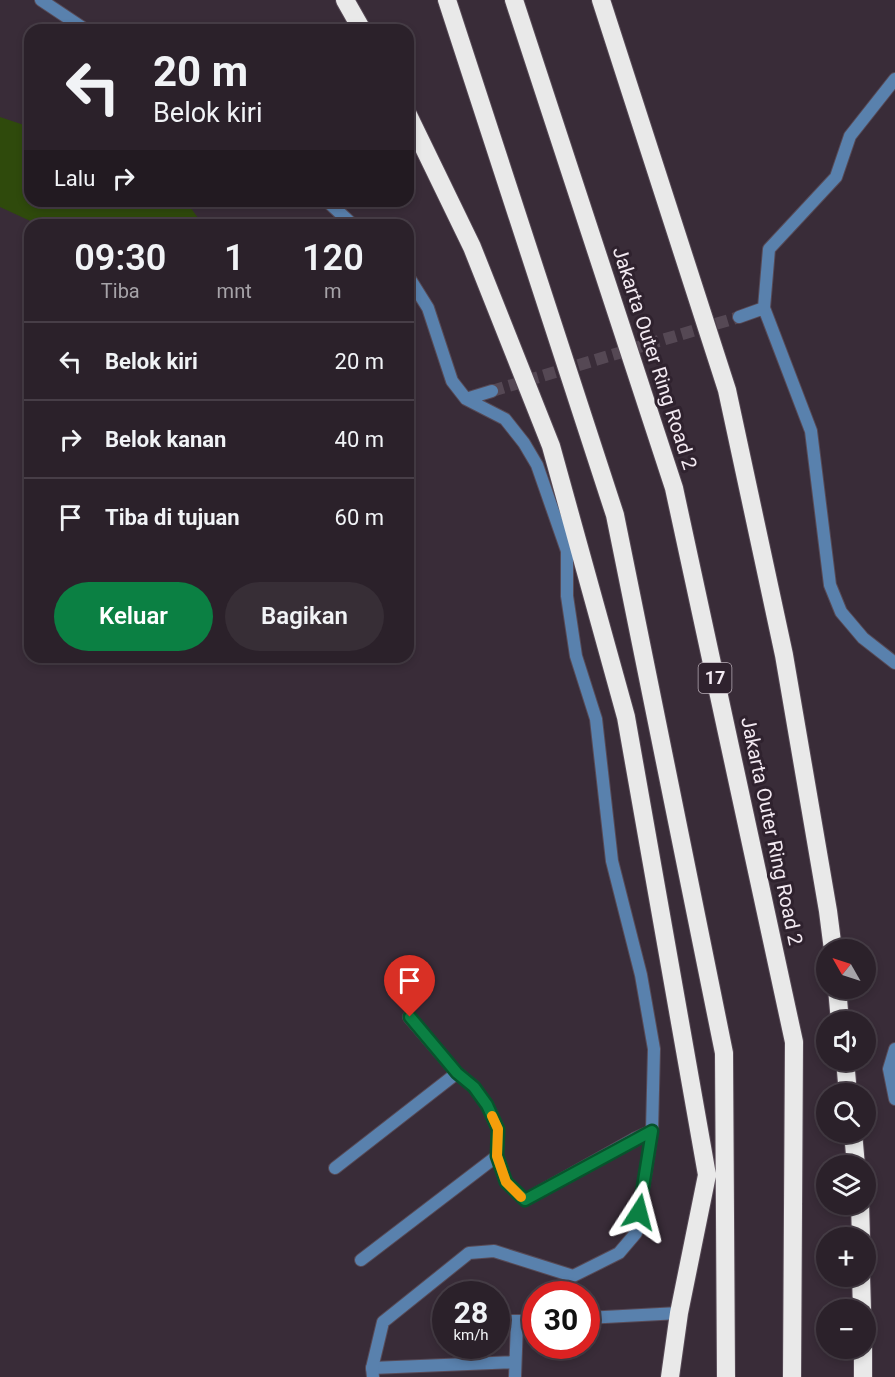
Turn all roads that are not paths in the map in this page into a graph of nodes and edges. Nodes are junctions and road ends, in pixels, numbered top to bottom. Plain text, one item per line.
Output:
1 (41, 0) edge
2 (345, 0) edge
3 (447, 0) edge
4 (513, 0) edge
5 (602, 0) edge
6 (77, 24) edge
7 (359, 24) edge
8 (895, 79) edge
9 (414, 127) edge
10 (334, 207) edge
11 (346, 219) edge
12 (414, 286) edge
13 (764, 308) junction
14 (739, 317) tunnel mouth
15 (492, 391) tunnel mouth
16 (466, 399) junction
17 (895, 663) edge
18 (831, 939) edge
19 (410, 1017) dead end
20 (895, 1049) edge
21 (457, 1073) junction
22 (895, 1099) edge
23 (652, 1131) junction
24 (497, 1156) junction
25 (335, 1168) dead end
26 (362, 1260) dead end
27 (679, 1313) junction
28 (600, 1317) edge
29 (510, 1322) edge
30 (517, 1322) junction
31 (522, 1322) edge
32 (863, 1359) edge
33 (515, 1362) junction
34 (372, 1372) edge
35 (515, 1377) edge
36 (670, 1377) edge
37 (726, 1377) edge
38 (792, 1377) edge
39 (863, 1377) edge

1 - 6 street
2 - 7 highway
3 - 37 highway
4 - 38 highway, Jakarta Outer Ring Road 2 / 17
5 - 18 highway
8 - 13 street
9 - 27 highway
10 - 11 street
12 - 16 street
13 - 14 street
13 - 17 street
15 - 16 street
16 - 23 street
19 - 21 street
20 - 22 street
21 - 24 street
21 - 25 street
23 - 24 street
23 - 34 street
24 - 26 street
27 - 28 street
27 - 36 highway
29 - 30 street
30 - 31 street
30 - 33 street
32 - 39 highway
33 - 34 street
33 - 35 street

